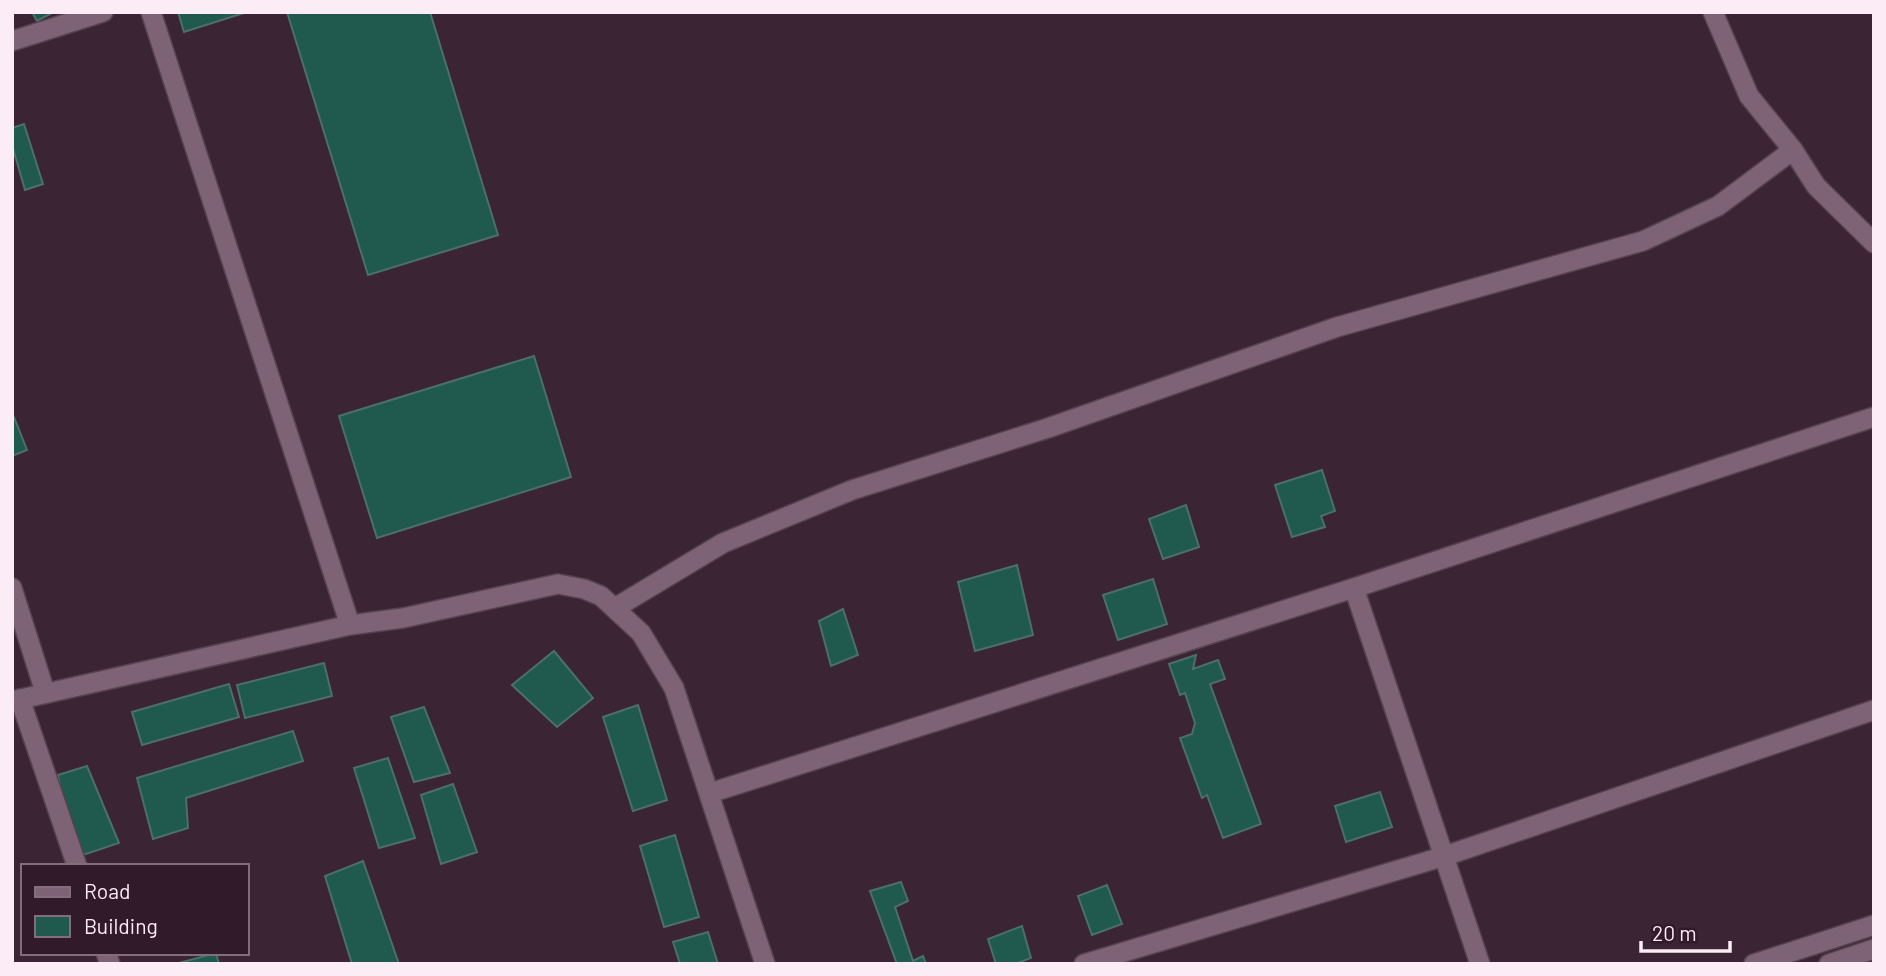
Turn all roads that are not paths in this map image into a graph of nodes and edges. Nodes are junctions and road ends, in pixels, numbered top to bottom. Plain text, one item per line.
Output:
1 (103, 12) edge
2 (151, 12) edge
3 (1713, 12) edge
4 (12, 41) edge
5 (1793, 150) junction
6 (1874, 243) edge
7 (1874, 417) edge
8 (12, 588) edge
9 (1354, 588) junction
10 (615, 608) junction
11 (350, 625) junction
12 (45, 692) junction
13 (16, 700) edge
14 (1874, 710) edge
15 (710, 793) junction
16 (1446, 856) junction
17 (76, 864) edge
18 (1874, 925) edge
19 (1874, 949) edge
20 (765, 964) edge
21 (1084, 964) edge
22 (1480, 964) edge
23 (1754, 964) edge
24 (1829, 964) edge

1 - 4 street
2 - 11 street
3 - 5 street
5 - 6 street
5 - 10 street
7 - 9 street
8 - 12 street
9 - 15 street
9 - 16 street
10 - 11 street
10 - 15 street
11 - 12 street
12 - 13 street
13 - 17 street
14 - 16 street
15 - 20 street
16 - 21 street
16 - 22 street
18 - 23 street
19 - 24 street

